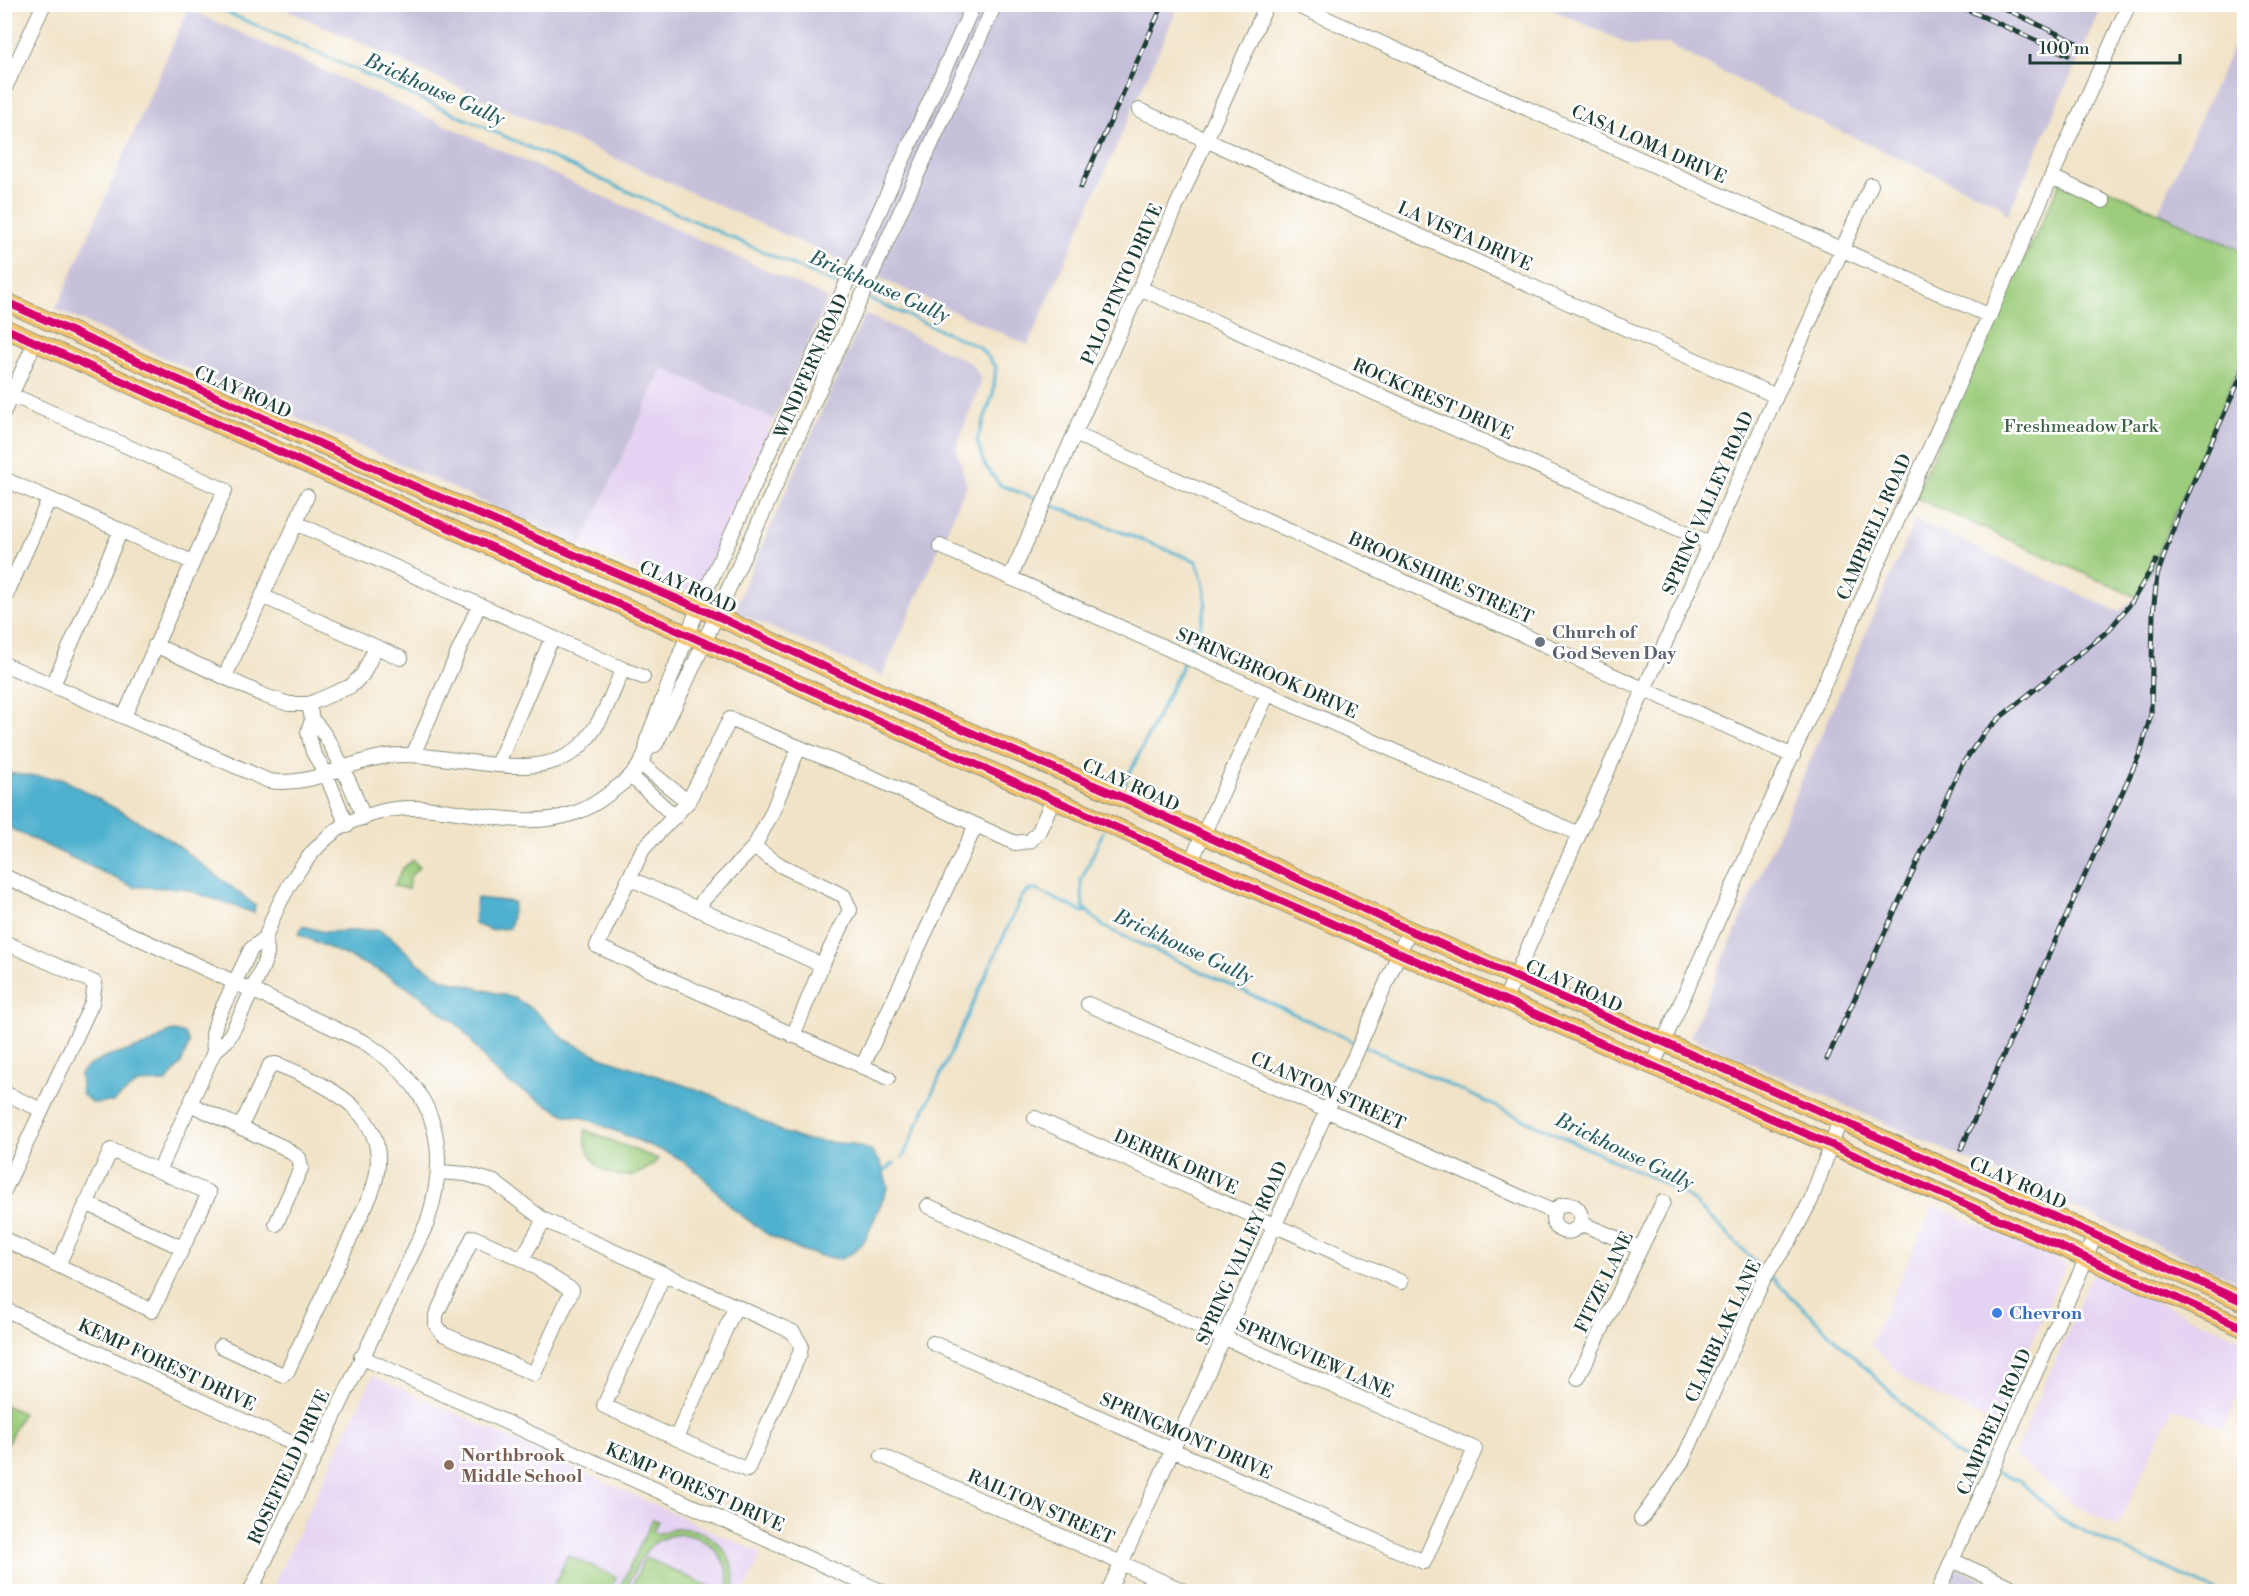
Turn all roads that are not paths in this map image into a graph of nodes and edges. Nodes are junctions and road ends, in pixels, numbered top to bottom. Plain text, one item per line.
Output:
1 (44, 4) edge
2 (974, 4) edge
3 (995, 4) edge
4 (1267, 4) edge
5 (1294, 4) edge
6 (2129, 4) edge
7 (4, 90) edge
8 (1138, 110) dead end
9 (1207, 140) junction
10 (2052, 177) junction
11 (1871, 185) dead end
12 (2103, 201) dead end
13 (1842, 249) junction
14 (1140, 288) junction
15 (4, 301) edge
16 (836, 306) junction
17 (1990, 316) junction
18 (850, 324) junction
19 (4, 328) edge
20 (36, 342) junction
21 (95, 343) junction
22 (85, 364) junction
23 (12, 395) junction
24 (1776, 396) junction
25 (4, 411) edge
26 (252, 412) junction
27 (1075, 434) junction
28 (241, 435) junction
29 (779, 435) junction
30 (796, 443) junction
31 (4, 479) edge
32 (416, 487) junction
33 (307, 496) dead end
34 (49, 499) junction
35 (406, 509) junction
36 (296, 523) junction
37 (121, 531) junction
38 (1710, 543) junction
39 (940, 546) dead end
40 (192, 562) junction
41 (1010, 578) junction
42 (262, 596) junction
43 (4, 600) edge
44 (479, 605) junction
45 (698, 608) junction
46 (717, 616) junction
47 (687, 635) junction
48 (552, 638) junction
49 (705, 643) junction
50 (155, 645) junction
51 (376, 647) junction
52 (401, 658) dead end
53 (4, 664) edge
54 (623, 669) junction
55 (225, 676) junction
56 (643, 677) dead end
57 (53, 685) junction
58 (1644, 690) junction
59 (1268, 693) junction
60 (309, 704) junction
61 (909, 706) junction
62 (124, 717) junction
63 (312, 720) junction
64 (897, 727) junction
65 (799, 747) junction
66 (648, 749) junction
67 (413, 755) junction
68 (1793, 756) junction
69 (498, 763) junction
70 (641, 764) junction
71 (340, 769) junction
72 (326, 774) junction
73 (631, 776) junction
74 (352, 792) junction
75 (1054, 797) junction
76 (336, 800) junction
77 (688, 802) junction
78 (675, 817) junction
79 (364, 818) junction
80 (347, 826) junction
81 (975, 827) junction
82 (1203, 834) junction
83 (1580, 834) junction
84 (754, 847) junction
85 (1191, 861) junction
86 (4, 876) edge
87 (629, 878) junction
88 (699, 910) junction
89 (1409, 930) junction
90 (265, 939) junction
91 (4, 942) edge
92 (1398, 953) junction
93 (822, 965) junction
94 (1515, 976) junction
95 (235, 981) junction
96 (251, 988) junction
97 (1505, 999) junction
98 (1088, 1004) dead end
99 (793, 1035) junction
100 (1663, 1041) junction
101 (214, 1052) junction
102 (1653, 1065) junction
103 (862, 1067) junction
104 (888, 1078) dead end
105 (4, 1093) edge
106 (1786, 1095) junction
107 (190, 1104) junction
108 (42, 1110) junction
109 (1327, 1110) junction
110 (1769, 1116) junction
111 (1035, 1118) dead end
112 (1840, 1120) junction
113 (240, 1128) junction
114 (1833, 1145) junction
115 (159, 1171) junction
116 (439, 1172) junction
117 (4, 1191) edge
118 (1663, 1202) dead end
119 (86, 1203) junction
120 (928, 1206) dead end
121 (1554, 1212) junction
122 (544, 1220) junction
123 (1580, 1223) junction
124 (276, 1224) dead end
125 (1274, 1226) junction
126 (2094, 1234) junction
127 (4, 1239) edge
128 (182, 1248) junction
129 (1640, 1248) junction
130 (2086, 1257) junction
131 (522, 1259) junction
132 (58, 1265) junction
133 (664, 1274) junction
134 (1401, 1282) dead end
135 (2241, 1300) edge
136 (736, 1306) junction
137 (4, 1309) edge
138 (2236, 1324) edge
139 (1224, 1337) junction
140 (933, 1343) dead end
141 (221, 1346) dead end
142 (361, 1357) junction
143 (1578, 1378) dead end
144 (676, 1438) junction
145 (1172, 1450) junction
146 (315, 1454) junction
147 (882, 1456) dead end
148 (1641, 1519) dead end
149 (1952, 1560) junction
150 (1424, 1562) joint
151 (1121, 1563) junction
152 (250, 1592) edge
153 (883, 1592) edge
154 (1108, 1592) edge
155 (1186, 1592) edge
156 (1938, 1592) edge
157 (2022, 1592) edge

1 - 7 street
2 - 16 street, WINDFERN ROAD
3 - 18 street, WINDFERN ROAD
4 - 9 street, PALO PINTO DRIVE
5 - 13 street, CASA LOMA DRIVE
6 - 10 street, CAMPBELL ROAD
8 - 9 street, LA VISTA DRIVE
9 - 14 street, PALO PINTO DRIVE
9 - 24 street, LA VISTA DRIVE
10 - 12 street
10 - 17 street, CAMPBELL ROAD
11 - 13 street, SPRING VALLEY ROAD
13 - 17 street, CASA LOMA DRIVE
13 - 24 street, SPRING VALLEY ROAD
14 - 27 street, PALO PINTO DRIVE
14 - 38 street, ROCKCREST DRIVE
15 - 21 main road, CLAY ROAD
16 - 18 street
16 - 29 street, WINDFERN ROAD
17 - 68 street, CAMPBELL ROAD
18 - 30 street, WINDFERN ROAD
19 - 20 main road
20 - 22 main road
20 - 23 street
21 - 22 main road
21 - 26 main road, CLAY ROAD
22 - 28 main road
23 - 25 street
23 - 40 street
24 - 38 street, SPRING VALLEY ROAD
26 - 28 main road
26 - 32 main road, CLAY ROAD
27 - 41 street, PALO PINTO DRIVE
27 - 58 street, BROOKSHIRE STREET
28 - 35 main road
29 - 30 street
29 - 45 street, WINDFERN ROAD
30 - 46 street, WINDFERN ROAD
31 - 34 street
32 - 35 main road
32 - 45 main road, CLAY ROAD
33 - 36 street
34 - 37 street
34 - 43 street
35 - 47 main road
36 - 42 street
36 - 44 street
37 - 40 street
37 - 57 street
38 - 58 street, SPRING VALLEY ROAD
39 - 41 street, SPRINGBROOK DRIVE
40 - 50 street
41 - 59 street, SPRINGBROOK DRIVE
42 - 51 street
42 - 55 street
44 - 48 street
44 - 67 street
45 - 46 main road, CLAY ROAD
45 - 47 street, WINDFERN ROAD
46 - 49 street, WINDFERN ROAD
46 - 61 main road, CLAY ROAD
47 - 49 main road
47 - 66 street, WINDFERN ROAD
48 - 54 street
48 - 69 street
49 - 64 main road
49 - 66 street, WINDFERN ROAD
50 - 55 street
50 - 62 street
51 - 52 street
51 - 60 street
53 - 57 street
54 - 56 street
54 - 69 street
55 - 60 street
57 - 62 street
58 - 68 street, BROOKSHIRE STREET
58 - 83 street, SPRING VALLEY ROAD
59 - 82 street
59 - 83 street, SPRINGBROOK DRIVE
60 - 63 street
61 - 64 main road
61 - 82 main road, CLAY ROAD
62 - 72 street
63 - 71 street
63 - 72 street
64 - 75 main road
65 - 77 street
65 - 81 street
65 - 84 street
66 - 70 street
67 - 69 street
67 - 71 street
68 - 100 street, CAMPBELL ROAD
70 - 73 street
70 - 77 street
71 - 72 street
71 - 74 street
72 - 76 street
73 - 78 street
73 - 79 street
74 - 76 street
74 - 79 street
75 - 81 street
75 - 85 main road
76 - 80 street
77 - 78 street
78 - 87 street
79 - 80 street
80 - 90 street
81 - 103 street
82 - 85 street
82 - 89 main road, CLAY ROAD
83 - 94 street, SPRING VALLEY ROAD
84 - 88 street
84 - 93 street
85 - 92 main road
86 - 95 street, ROSEFIELD DRIVE
87 - 88 street
87 - 99 street
88 - 93 street
89 - 92 street, SPRING VALLEY ROAD
89 - 94 main road, CLAY ROAD
90 - 95 street
90 - 96 street
91 - 108 street
92 - 97 main road
92 - 109 street, SPRING VALLEY ROAD
93 - 99 street
94 - 97 street, SPRING VALLEY ROAD
94 - 100 main road, CLAY ROAD
95 - 96 street, ROSEFIELD DRIVE
95 - 101 street
96 - 101 street
96 - 116 street, ROSEFIELD DRIVE
97 - 102 main road
98 - 109 street, CLANTON STREET
99 - 103 street
100 - 102 street, CAMPBELL ROAD
100 - 106 main road, CLAY ROAD
101 - 107 street
102 - 110 main road
103 - 104 street
105 - 108 street
106 - 110 main road
106 - 112 main road, CLAY ROAD
107 - 113 street
107 - 115 street
108 - 117 street
109 - 121 street, CLANTON STREET
109 - 125 street, SPRING VALLEY ROAD
110 - 114 main road
111 - 125 street, DERRIK DRIVE
112 - 114 street, CLARBLAK LANE
112 - 126 main road, CLAY ROAD
113 - 124 street
113 - 141 street
114 - 130 main road
114 - 148 street, CLARBLAK LANE
115 - 119 street
115 - 128 street
116 - 122 street
116 - 142 street, ROSEFIELD DRIVE
118 - 129 street, FITZE LANE
119 - 128 street
119 - 132 street
120 - 139 street, SPRINGVIEW LANE
121 - 123 street, CLANTON STREET
121 - 123 street, CLANTON STREET
122 - 131 street
122 - 133 street
123 - 129 street, CLANTON STREET
125 - 134 street, DERRIK DRIVE
125 - 139 street, SPRING VALLEY ROAD
126 - 130 street, CAMPBELL ROAD
126 - 135 main road, CLAY ROAD
127 - 132 street
128 - 132 street
129 - 143 street, FITZE LANE
130 - 138 main road
130 - 149 street, CAMPBELL ROAD
131 - 131 street
133 - 136 street
133 - 144 street
135 - 138 main road
136 - 144 street
136 - 144 street
137 - 146 street, KEMP FOREST DRIVE
139 - 145 street, SPRING VALLEY ROAD
139 - 150 street, SPRINGVIEW LANE
140 - 145 street, SPRINGMONT DRIVE
142 - 146 street, ROSEFIELD DRIVE
142 - 153 street, KEMP FOREST DRIVE
145 - 150 street, SPRINGMONT DRIVE
145 - 151 street, SPRING VALLEY ROAD
146 - 152 street, ROSEFIELD DRIVE
147 - 151 street, RAILTON STREET
149 - 156 street, CAMPBELL ROAD
149 - 157 street
151 - 154 street, SPRING VALLEY ROAD
151 - 155 street, RAILTON STREET

